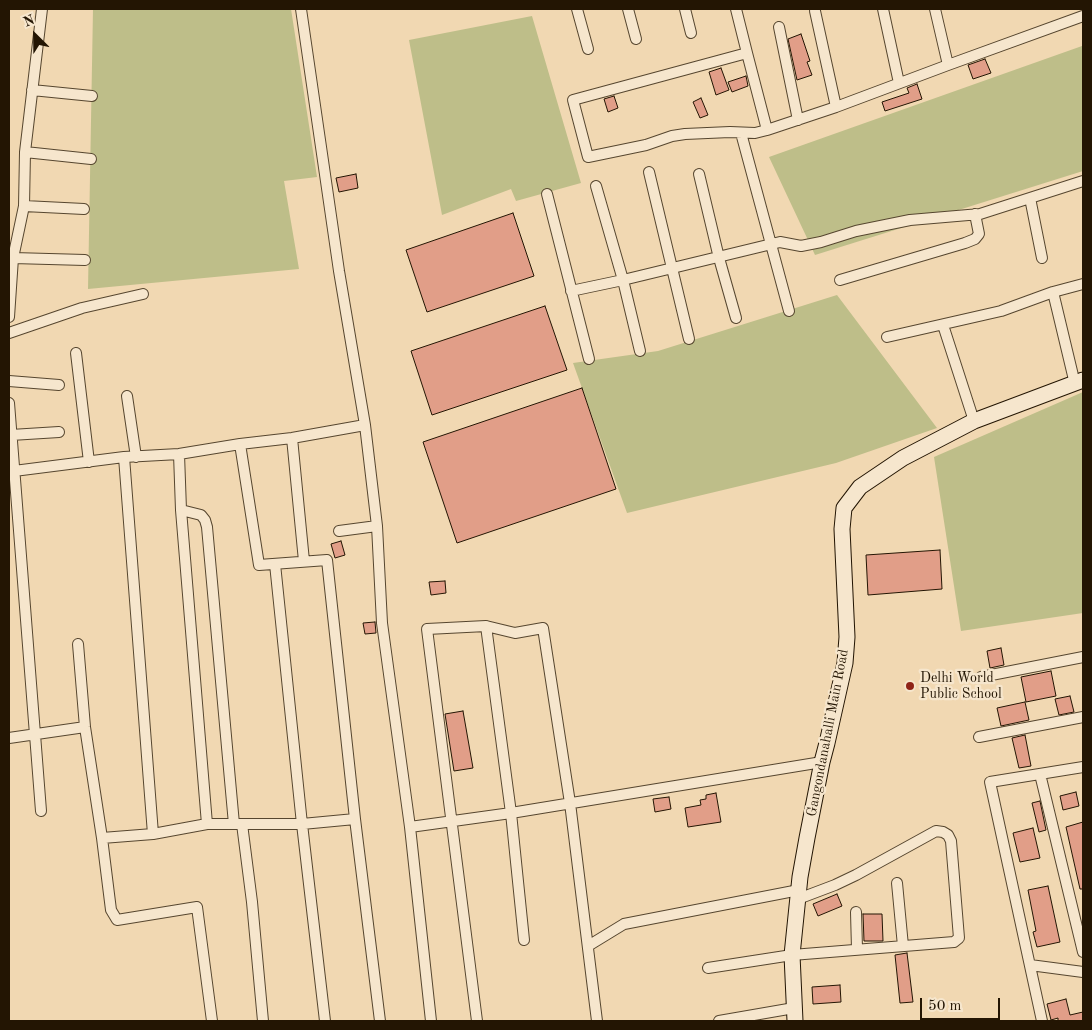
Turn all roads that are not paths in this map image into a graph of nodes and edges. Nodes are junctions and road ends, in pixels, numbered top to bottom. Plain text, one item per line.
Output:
1 (42, 9) edge
2 (301, 9) edge
3 (577, 9) edge
4 (628, 9) edge
5 (685, 9) edge
6 (736, 9) edge
7 (882, 9) edge
8 (935, 9) edge
9 (816, 11) dead end
10 (1083, 16) edge
11 (779, 27) dead end
12 (692, 33) dead end
13 (636, 39) dead end
14 (588, 49) dead end
15 (747, 53) junction
16 (948, 65) junction
17 (899, 83) junction
18 (32, 90) junction
19 (92, 96) dead end
20 (836, 107) junction
21 (798, 120) junction
22 (767, 130) junction
23 (741, 133) junction
24 (25, 152) junction
25 (91, 159) dead end
26 (649, 172) dead end
27 (699, 174) dead end
28 (1083, 181) edge
29 (596, 186) dead end
30 (547, 194) dead end
31 (1030, 198) junction
32 (24, 206) junction
33 (84, 209) dead end
34 (975, 214) junction
35 (771, 244) junction
36 (13, 258) junction
37 (719, 258) junction
38 (1042, 258) dead end
39 (85, 260) dead end
40 (672, 269) junction
41 (623, 280) junction
42 (840, 280) dead end
43 (1083, 284) edge
44 (571, 291) junction
45 (1053, 292) junction
46 (143, 294) dead end
47 (789, 311) dead end
48 (9, 317) edge
49 (736, 318) dead end
50 (943, 325) junction
51 (9, 333) edge
52 (887, 337) dead end
53 (688, 339) dead end
54 (640, 351) dead end
55 (76, 353) dead end
56 (589, 358) dead end
57 (9, 381) edge
58 (1079, 382) edge
59 (60, 385) dead end
60 (127, 396) dead end
61 (9, 403) edge
62 (974, 421) junction
63 (365, 425) junction
64 (59, 432) dead end
65 (11, 435) junction
66 (292, 438) junction
67 (240, 444) junction
68 (179, 454) junction
69 (124, 457) junction
70 (136, 457) junction
71 (90, 462) junction
72 (14, 471) junction
73 (181, 510) junction
74 (377, 526) junction
75 (339, 531) dead end
76 (304, 561) junction
77 (274, 564) junction
78 (486, 626) junction
79 (78, 644) dead end
80 (1083, 657) edge
81 (981, 677) dead end
82 (1083, 717) edge
83 (85, 727) junction
84 (35, 734) junction
85 (978, 737) dead end
86 (9, 738) edge
87 (822, 762) junction
88 (1083, 767) edge
89 (1040, 774) junction
90 (570, 803) junction
91 (41, 811) dead end
92 (511, 813) junction
93 (356, 819) junction
94 (452, 821) junction
95 (207, 824) junction
96 (238, 824) junction
97 (302, 824) junction
98 (410, 827) junction
99 (153, 834) junction
100 (102, 838) junction
101 (897, 883) dead end
102 (798, 895) junction
103 (856, 912) dead end
104 (524, 940) dead end
105 (588, 946) junction
106 (904, 946) junction
107 (857, 950) junction
108 (1083, 952) edge
109 (792, 955) junction
110 (1030, 965) junction
111 (708, 968) dead end
112 (1083, 972) edge
113 (795, 1014) edge
114 (212, 1021) edge
115 (263, 1021) edge
116 (326, 1021) edge
117 (380, 1021) edge
118 (431, 1021) edge
119 (477, 1021) edge
120 (597, 1021) edge
121 (719, 1021) edge
122 (1042, 1021) edge

1 - 18 street
2 - 63 street
3 - 14 street
4 - 13 street
5 - 12 street
6 - 15 street
7 - 17 street
8 - 16 street
9 - 20 street
10 - 16 street
11 - 21 street
15 - 22 street
15 - 23 street
16 - 17 street
17 - 20 street
18 - 19 street
18 - 24 street
20 - 21 street
21 - 22 street
22 - 23 street
23 - 35 street
24 - 25 street
24 - 32 street
26 - 40 street
27 - 37 street
28 - 31 street
29 - 41 street
30 - 44 street
31 - 34 street
31 - 38 street
32 - 33 street
32 - 36 street
34 - 35 street
34 - 42 street
35 - 37 street
35 - 47 street
36 - 39 street
36 - 48 street
37 - 40 street
37 - 49 street
40 - 41 street
40 - 53 street
41 - 44 street
41 - 54 street
43 - 45 street
44 - 56 street
45 - 50 street
45 - 58 street
46 - 51 street
50 - 52 street
50 - 62 street
55 - 71 street
57 - 59 street
58 - 62 street, Gangondanahalli Main Road
60 - 70 street
61 - 65 street
62 - 87 street, Gangondanahalli Main Road
63 - 66 street
63 - 74 street
64 - 65 street
65 - 72 street
66 - 67 street
66 - 76 street
67 - 68 street
67 - 77 street
68 - 70 street
68 - 73 street
69 - 70 street
69 - 71 street
69 - 99 street
71 - 72 street
72 - 84 street
73 - 95 street
73 - 96 street
74 - 75 street
74 - 98 street
76 - 77 street
76 - 93 street
77 - 97 street
78 - 90 street
78 - 92 street
78 - 94 street
79 - 83 street
80 - 81 street
82 - 85 street
83 - 84 street
83 - 100 street
84 - 86 street
84 - 91 street
87 - 90 street
87 - 102 street, Gangondanahalli Main Road
88 - 89 street
89 - 108 street
89 - 110 street
90 - 92 street
90 - 105 street
92 - 94 street
92 - 104 street
93 - 97 street
93 - 117 street
94 - 98 street
94 - 119 street
95 - 96 street
95 - 99 street
96 - 97 street
96 - 115 street
97 - 116 street
98 - 118 street
99 - 100 street
100 - 114 street
101 - 106 street
102 - 105 street
102 - 106 street
102 - 109 street, Gangondanahalli Main Road
103 - 107 street
105 - 120 street
106 - 107 street
107 - 109 street
109 - 111 street
109 - 113 street, Gangondanahalli Main Road
110 - 112 street
110 - 122 street
113 - 121 street

